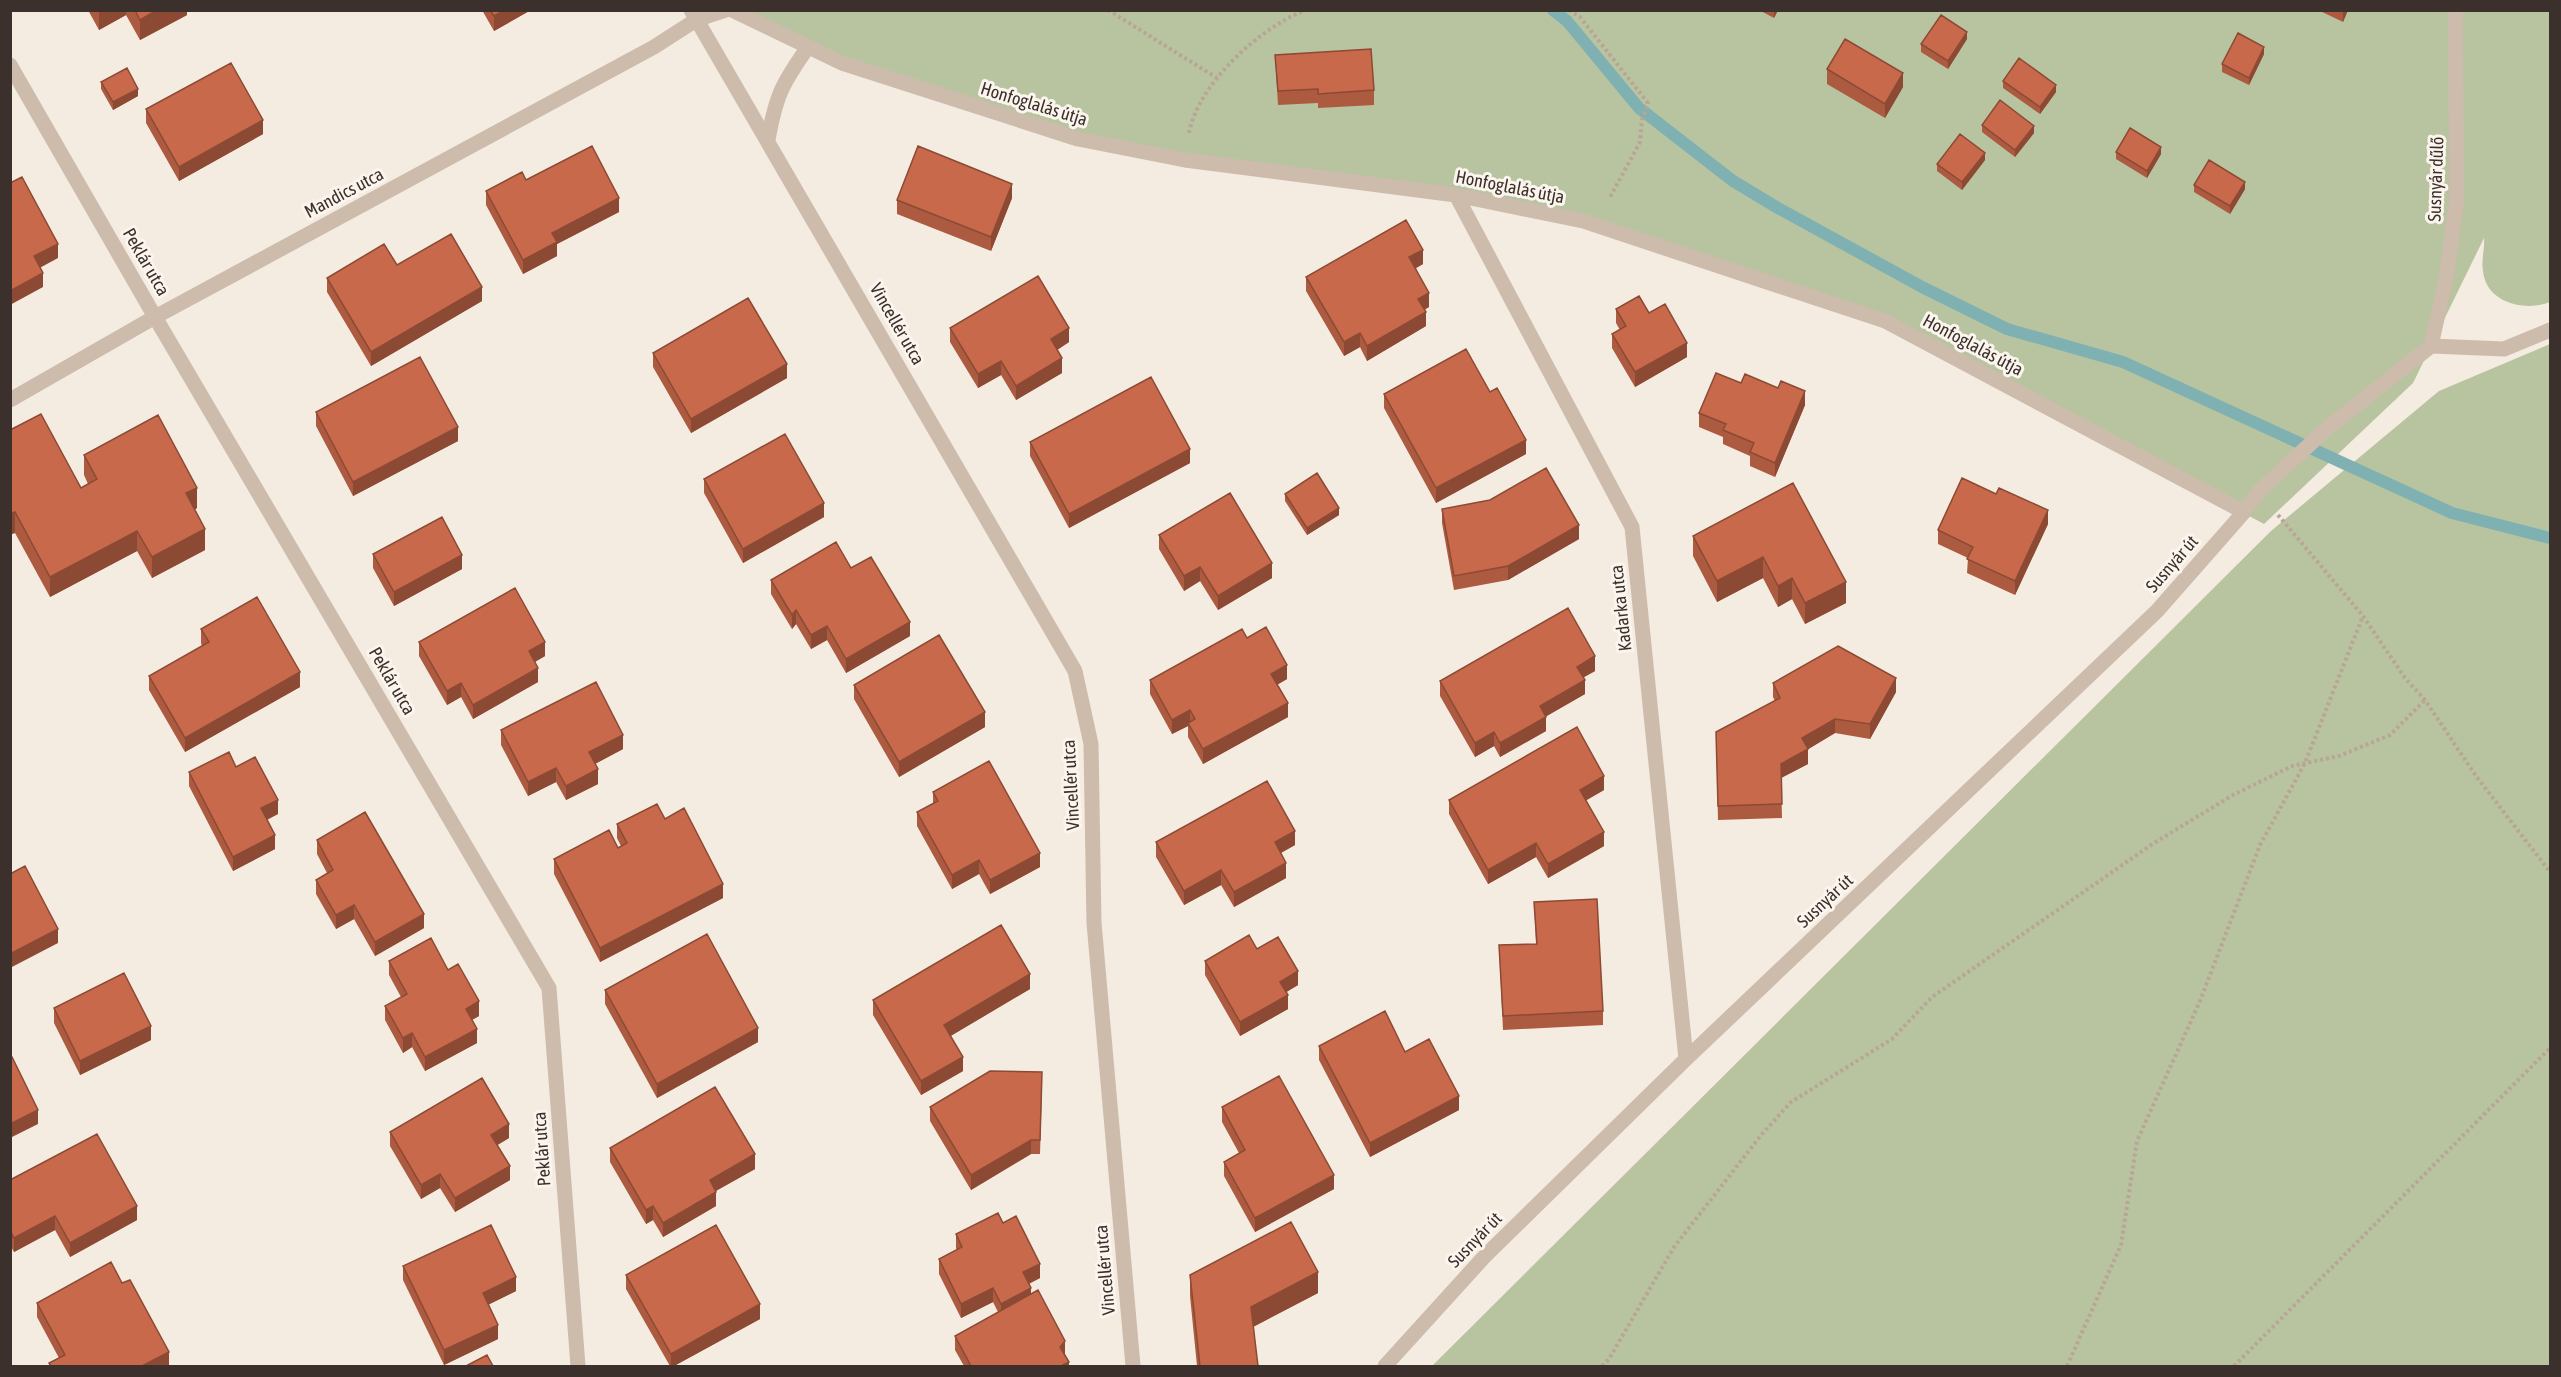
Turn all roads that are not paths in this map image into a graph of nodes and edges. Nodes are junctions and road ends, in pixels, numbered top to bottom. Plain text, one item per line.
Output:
1 (726, 10) edge
2 (732, 10) edge
3 (2455, 10) edge
4 (694, 15) edge
5 (808, 47) junction
6 (10, 65) edge
7 (768, 140) junction
8 (1456, 195) junction
9 (155, 317) junction
10 (2550, 330) edge
11 (2431, 346) junction
12 (10, 400) edge
13 (2244, 512) junction
14 (1686, 1059) junction
15 (578, 1366) edge
16 (1133, 1366) edge
17 (1385, 1366) edge

1 - 4 street
2 - 5 street, Honfoglalás útja
3 - 11 street, Susnyár dűlő
4 - 7 street, Vincellér utca
4 - 9 street, Mandics utca
5 - 7 street
5 - 8 street, Honfoglalás útja
6 - 9 street, Peklár utca
7 - 16 street, Vincellér utca
8 - 13 street, Honfoglalás útja
8 - 14 street, Kadarka utca
9 - 12 street, Mandics utca
9 - 15 street, Peklár utca
10 - 11 street
11 - 13 street, Susnyár út
13 - 14 street, Susnyár út
14 - 17 street, Susnyár út

